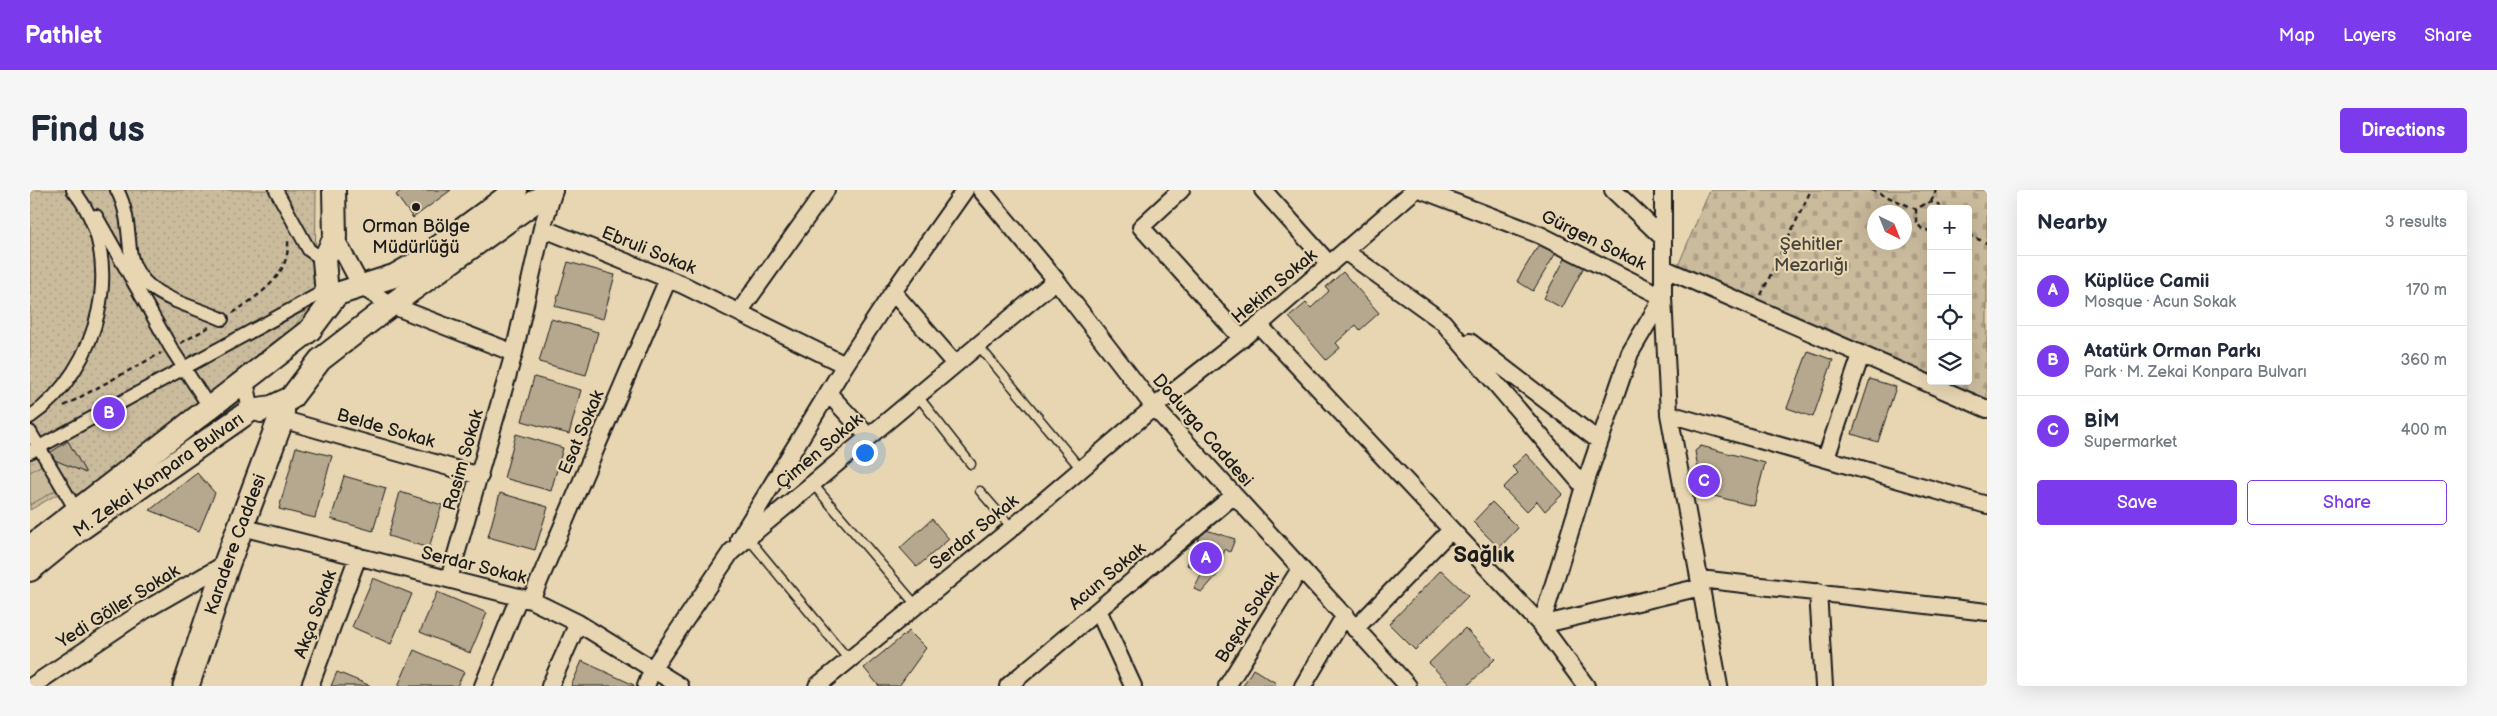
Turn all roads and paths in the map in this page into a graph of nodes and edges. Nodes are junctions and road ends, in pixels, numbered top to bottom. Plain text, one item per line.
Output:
1 (73, 190) edge
2 (81, 190) edge
3 (117, 190) edge
4 (276, 190) edge
5 (334, 190) edge
6 (516, 190) edge
7 (552, 190) edge
8 (965, 190) edge
9 (981, 190) edge
10 (1181, 190) edge
11 (1263, 190) edge
12 (1415, 190) edge
13 (1422, 190) edge
14 (1613, 190) edge
15 (1663, 190) edge
16 (1811, 190) edge
17 (1871, 190) edge
18 (1936, 190) edge
19 (821, 192) edge
20 (1457, 195) edge
21 (1931, 202) junction
22 (1936, 205) edge
23 (286, 208) junction
24 (1916, 208) junction
25 (542, 228) junction
26 (1927, 230) edge
27 (335, 237) junction
28 (1662, 237) junction
29 (1972, 237) edge
30 (1987, 244) edge
31 (1346, 252) junction
32 (324, 260) junction
33 (1330, 265) junction
34 (1663, 268) junction
35 (668, 280) junction
36 (1056, 280) junction
37 (361, 286) junction
38 (893, 292) junction
39 (1663, 297) junction
40 (327, 298) junction
41 (391, 305) junction
42 (1754, 309) junction
43 (739, 312) junction
44 (222, 319) junction
45 (1443, 322) junction
46 (1259, 325) junction
47 (1242, 339) junction
48 (978, 345) junction
49 (171, 348) junction
50 (514, 353) junction
51 (1861, 355) junction
52 (955, 364) junction
53 (845, 365) junction
54 (184, 368) junction
55 (244, 382) junction
56 (828, 393) junction
57 (917, 395) junction
58 (63, 406) dead end
59 (1154, 407) junction
60 (210, 408) junction
61 (1987, 409) edge
62 (251, 410) junction
63 (1669, 414) junction
64 (30, 417) edge
65 (279, 418) junction
66 (30, 432) edge
67 (868, 436) junction
68 (1599, 441) junction
69 (34, 450) edge
70 (1826, 458) junction
71 (971, 464) dead end
72 (1080, 469) junction
73 (480, 476) junction
74 (812, 483) junction
75 (1584, 487) junction
76 (980, 491) dead end
77 (1233, 496) junction
78 (1987, 505) edge
79 (76, 510) junction
80 (241, 527) junction
81 (1012, 528) junction
82 (1450, 531) junction
83 (748, 538) junction
84 (30, 546) edge
85 (731, 552) junction
86 (358, 556) junction
87 (227, 563) junction
88 (1300, 569) junction
89 (30, 570) edge
90 (448, 579) junction
91 (1700, 583) junction
92 (1818, 592) junction
93 (525, 598) junction
94 (916, 605) junction
95 (1098, 610) junction
96 (1987, 612) edge
97 (1345, 615) junction
98 (578, 624) junction
99 (1541, 625) junction
100 (1355, 629) junction
101 (849, 660) junction
102 (653, 668) junction
103 (1402, 684) edge
104 (32, 686) edge
105 (186, 686) edge
106 (310, 686) edge
107 (483, 686) edge
108 (550, 686) edge
109 (646, 686) edge
110 (680, 686) edge
111 (817, 686) edge
112 (1008, 686) edge
113 (1133, 686) edge
114 (1227, 686) edge
115 (1303, 686) edge
116 (1586, 686) edge
117 (1718, 686) edge
118 (1824, 686) edge

1 - 64 street
2 - 49 street
3 - 44 street
4 - 23 street
5 - 27 main road
6 - 37 main road, M. Zekai Konpara Bulvarı
7 - 25 street, Rasim Sokak
7 - 41 main road
8 - 38 street
9 - 36 street, Dodurga Caddesi
10 - 47 street
11 - 33 street
12 - 31 street, Hekim Sokak
13 - 20 street, Gürgen Sokak
14 - 28 street
15 - 28 street
16 - 42 path
17 - 24 path
18 - 21 path
19 - 43 street
20 - 39 street, Gürgen Sokak
21 - 22 path
21 - 24 path
23 - 32 street
23 - 44 path
24 - 26 path
25 - 35 street, Ebruli Sokak
25 - 50 street, Rasim Sokak
27 - 32 main road
27 - 37 street
28 - 34 street
29 - 30 path
31 - 33 street, Hekim Sokak
31 - 45 street
32 - 40 main road
33 - 46 street, Hekim Sokak
34 - 39 street
34 - 42 street
35 - 43 street, Ebruli Sokak
35 - 93 street, Esat Sokak
36 - 48 street, Çimen Sokak
36 - 59 street, Dodurga Caddesi
37 - 40 main road, M. Zekai Konpara Bulvarı
37 - 41 street
38 - 52 street
38 - 53 street
39 - 63 street
39 - 68 street
40 - 54 street
40 - 55 main road, M. Zekai Konpara Bulvarı
41 - 50 street
41 - 65 main road
42 - 51 street
43 - 53 street, Ebruli Sokak
44 - 49 path
45 - 68 street
45 - 75 street
46 - 47 street, Hekim Sokak
46 - 82 street
47 - 59 street, Hekim Sokak
48 - 52 street, Çimen Sokak
48 - 72 lane
49 - 54 street
49 - 58 path
50 - 73 street, Rasim Sokak
51 - 61 street
51 - 70 street
52 - 57 street, Çimen Sokak
53 - 56 street
54 - 60 street
54 - 69 street
55 - 60 main road, M. Zekai Konpara Bulvarı
55 - 62 street
56 - 67 street
56 - 85 street
57 - 67 street, Çimen Sokak
57 - 71 lane
59 - 72 street, Serdar Sokak
59 - 77 street, Dodurga Caddesi
60 - 79 main road, M. Zekai Konpara Bulvarı
62 - 65 main road, M. Zekai Konpara Bulvarı
62 - 89 main road, M. Zekai Konpara Bulvarı
63 - 70 street
63 - 91 street
65 - 73 street, Belde Sokak
65 - 80 main road, Karadere Caddesi
66 - 69 street
67 - 74 street, Çimen Sokak
68 - 75 street
69 - 79 street
70 - 78 street
72 - 81 street, Serdar Sokak
73 - 90 street, Rasim Sokak
74 - 83 street, Çimen Sokak
74 - 94 lane
75 - 99 street
76 - 81 lane
77 - 88 street, Dodurga Caddesi
77 - 95 street, Acun Sokak
79 - 84 main road, M. Zekai Konpara Bulvarı
80 - 86 street, Serdar Sokak
80 - 87 main road, Karadere Caddesi
81 - 94 street, Serdar Sokak
82 - 99 street
82 - 100 street
83 - 85 street, Çimen Sokak
83 - 101 lane
85 - 102 street, Çimen Sokak
86 - 90 street, Serdar Sokak
86 - 106 street, Akça Sokak
87 - 104 street, Yedi Göller Sokak
87 - 105 main road, Karadere Caddesi
88 - 97 street, Dodurga Caddesi
88 - 114 street, Başak Sokak
90 - 93 street, Serdar Sokak
91 - 92 street
91 - 99 street
91 - 117 street
92 - 96 street
92 - 118 street
93 - 98 street, Serdar Sokak
93 - 107 street, Esat Sokak
94 - 101 street, Serdar Sokak
95 - 112 street, Acun Sokak
95 - 113 street
97 - 100 street, Dodurga Caddesi
97 - 115 street
98 - 102 street, Serdar Sokak
98 - 108 street
99 - 116 street
100 - 103 street, Dodurga Caddesi
101 - 111 street, Serdar Sokak
102 - 109 street, Çimen Sokak
102 - 110 street, Serdar Sokak

